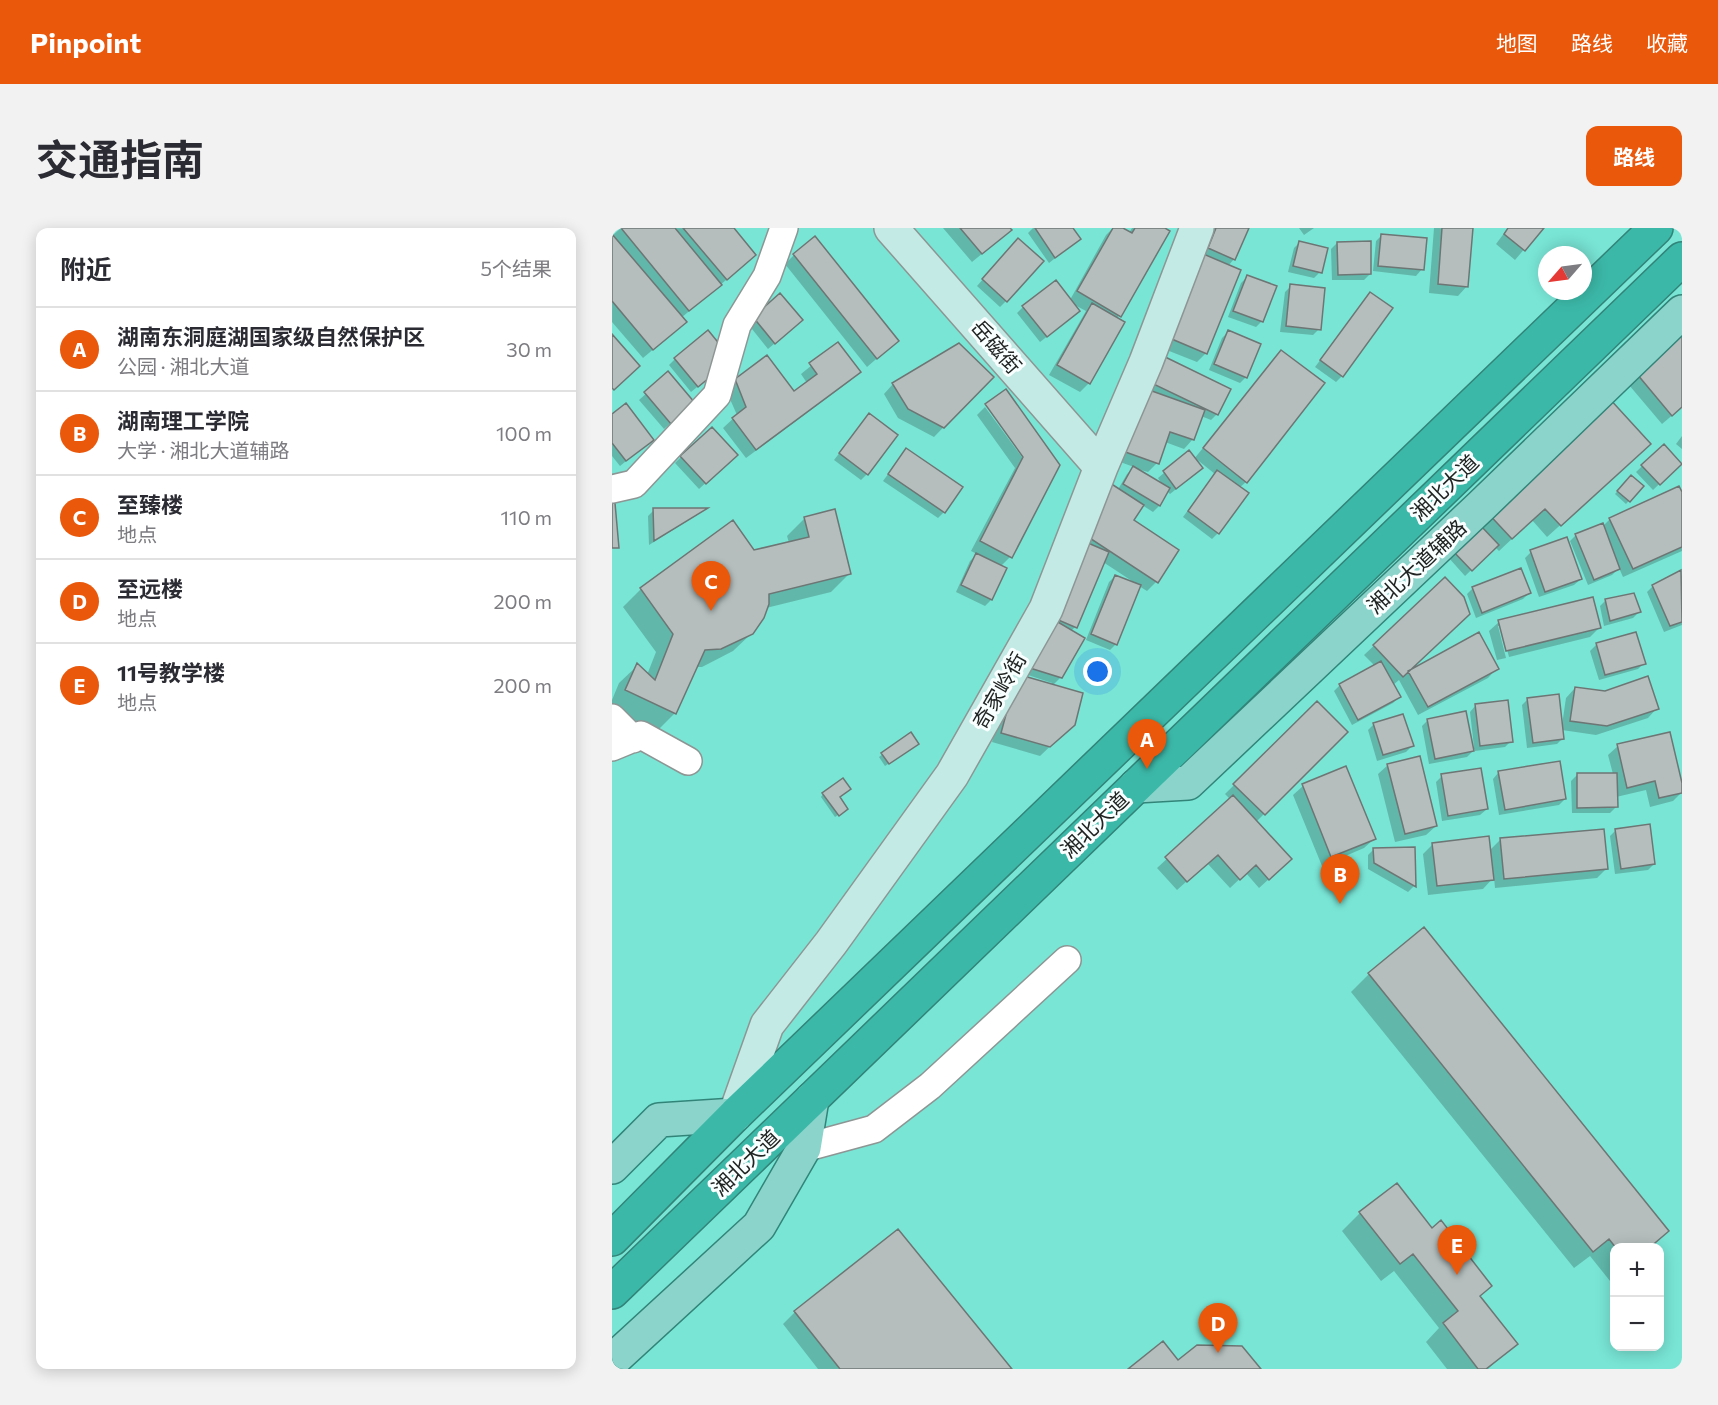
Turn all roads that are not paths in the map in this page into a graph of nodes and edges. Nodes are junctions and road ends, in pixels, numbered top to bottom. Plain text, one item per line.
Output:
1 (784, 228) edge
2 (891, 228) edge
3 (1197, 228) edge
4 (1656, 228) edge
5 (1682, 259) edge
6 (1682, 312) edge
7 (1101, 466) junction
8 (612, 489) edge
9 (612, 718) edge
10 (622, 743) edge
11 (688, 761) dead end
12 (1136, 786) junction
13 (1067, 960) dead end
14 (812, 1099) junction
15 (735, 1116) junction
16 (804, 1148) junction
17 (612, 1167) edge
18 (730, 1178) junction
19 (612, 1239) edge
20 (612, 1292) edge
21 (612, 1361) edge

1 - 8 street
2 - 7 street, 岳磁街
3 - 7 street, 奇家岭街
4 - 15 highway, 湘北大道
5 - 12 highway, 湘北大道
6 - 12 main road, 湘北大道辅路
7 - 15 street, 奇家岭街
9 - 10 street
10 - 11 street
12 - 14 highway, 湘北大道
13 - 16 street
14 - 16 main road
14 - 18 highway, 湘北大道
15 - 17 main road
15 - 19 highway, 湘北大道
16 - 18 main road
16 - 21 main road
18 - 20 highway, 湘北大道

